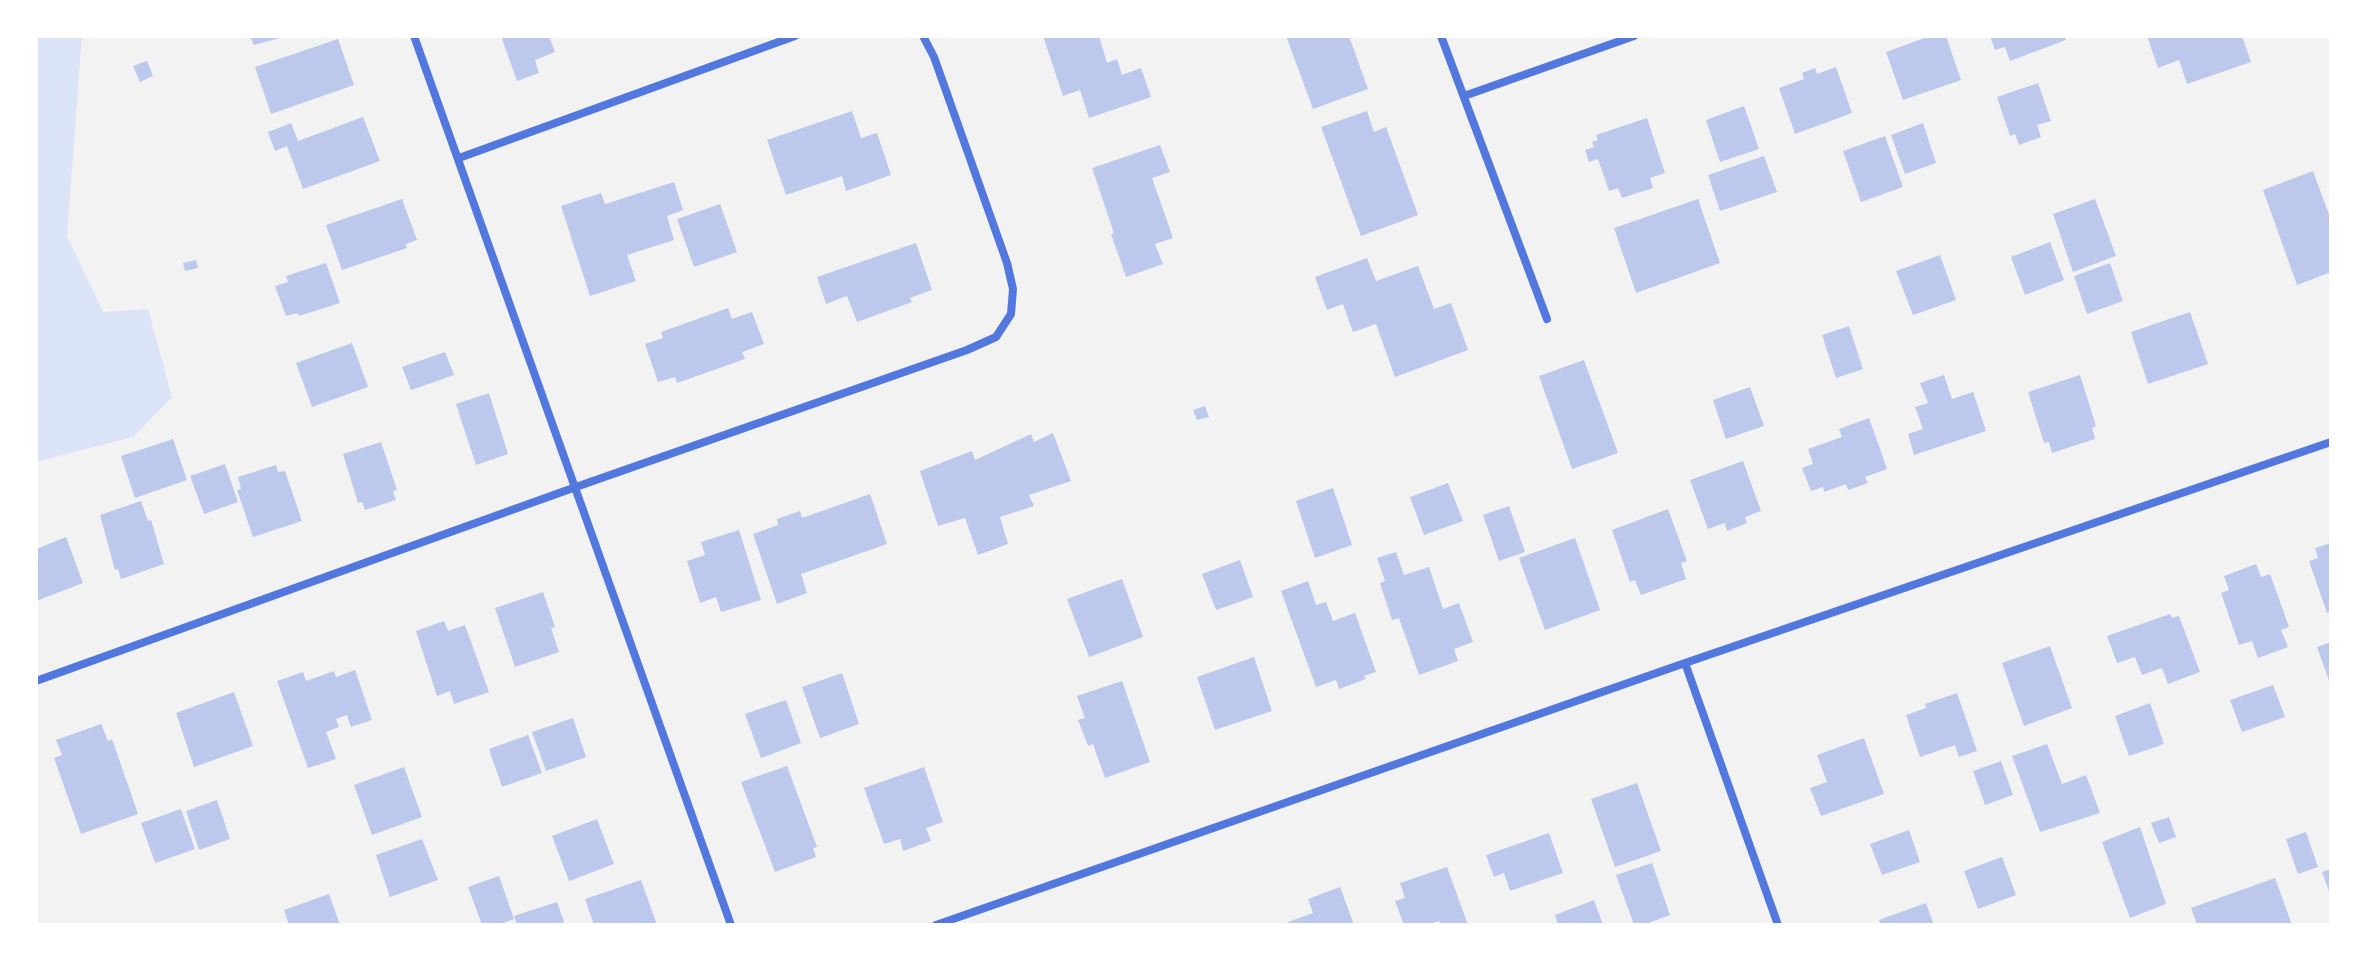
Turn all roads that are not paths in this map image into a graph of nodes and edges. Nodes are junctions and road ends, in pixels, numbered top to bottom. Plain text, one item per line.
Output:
1 (414, 36) edge
2 (795, 36) edge
3 (923, 36) edge
4 (1441, 36) edge
5 (1634, 36) edge
6 (1464, 96) junction
7 (459, 158) junction
8 (1547, 319) dead end
9 (2331, 442) edge
10 (573, 488) junction
11 (1685, 663) junction
12 (36, 681) edge
13 (731, 925) edge
14 (936, 925) edge
15 (1778, 925) edge

1 - 7 street
2 - 7 street
3 - 10 street
4 - 6 street
5 - 6 street
6 - 8 street
7 - 10 street
9 - 11 street
10 - 12 street
10 - 13 street
11 - 14 street
11 - 15 street

